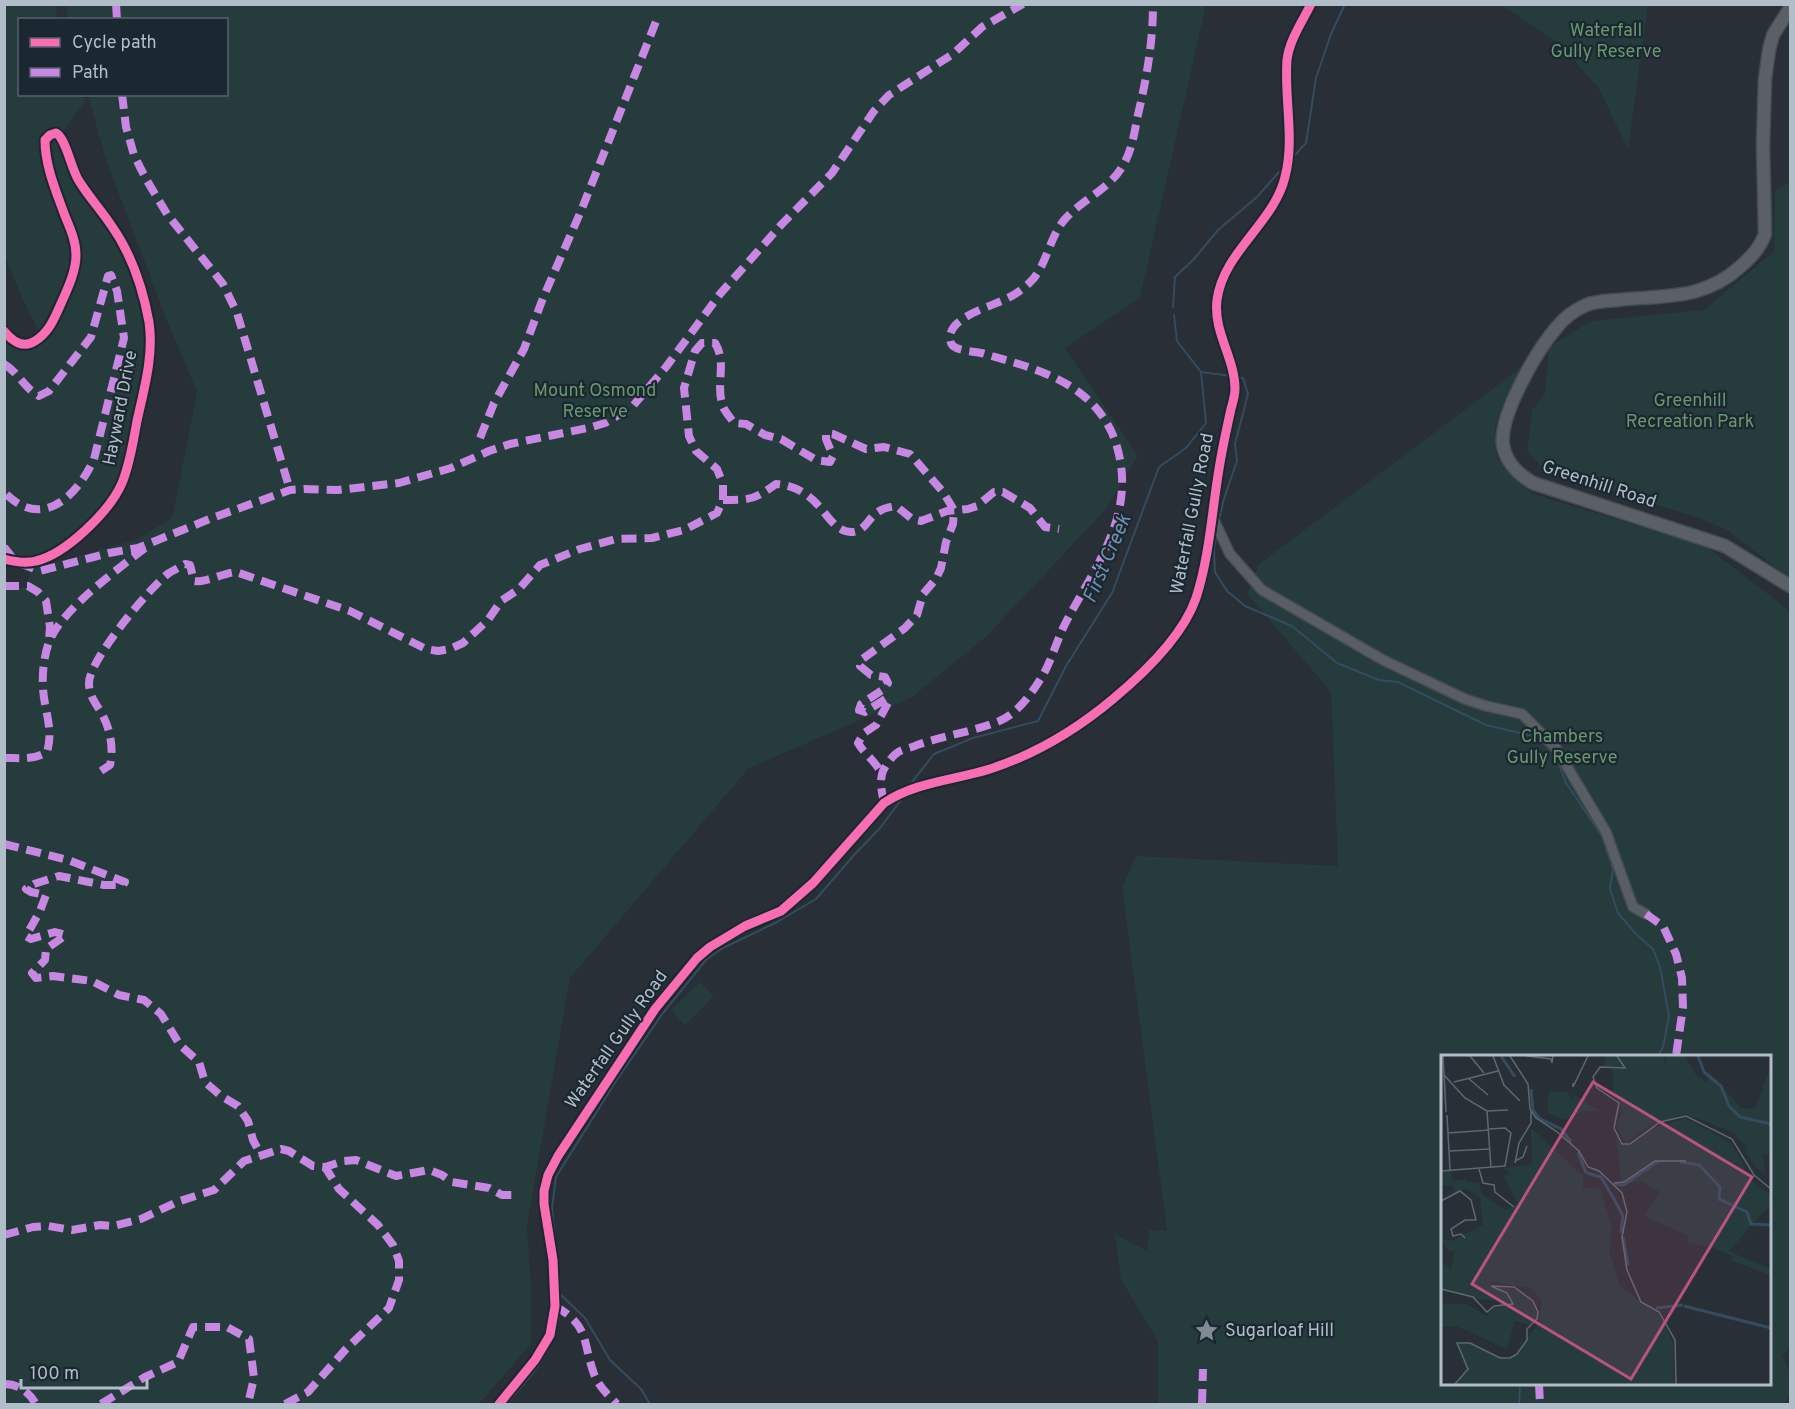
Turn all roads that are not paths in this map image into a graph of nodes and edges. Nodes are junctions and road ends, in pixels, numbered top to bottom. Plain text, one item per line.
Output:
1 (1311, 4) edge
2 (1791, 8) edge
3 (4, 331) edge
4 (1212, 516) junction
5 (4, 559) edge
6 (1791, 585) edge
7 (1646, 914) dead end
8 (500, 1404) edge

1 - 4 street, Waterfall Gully Road
2 - 6 main road, Greenhill Road
3 - 5 street, Hayward Drive
4 - 7 street
4 - 8 street, Waterfall Gully Road

